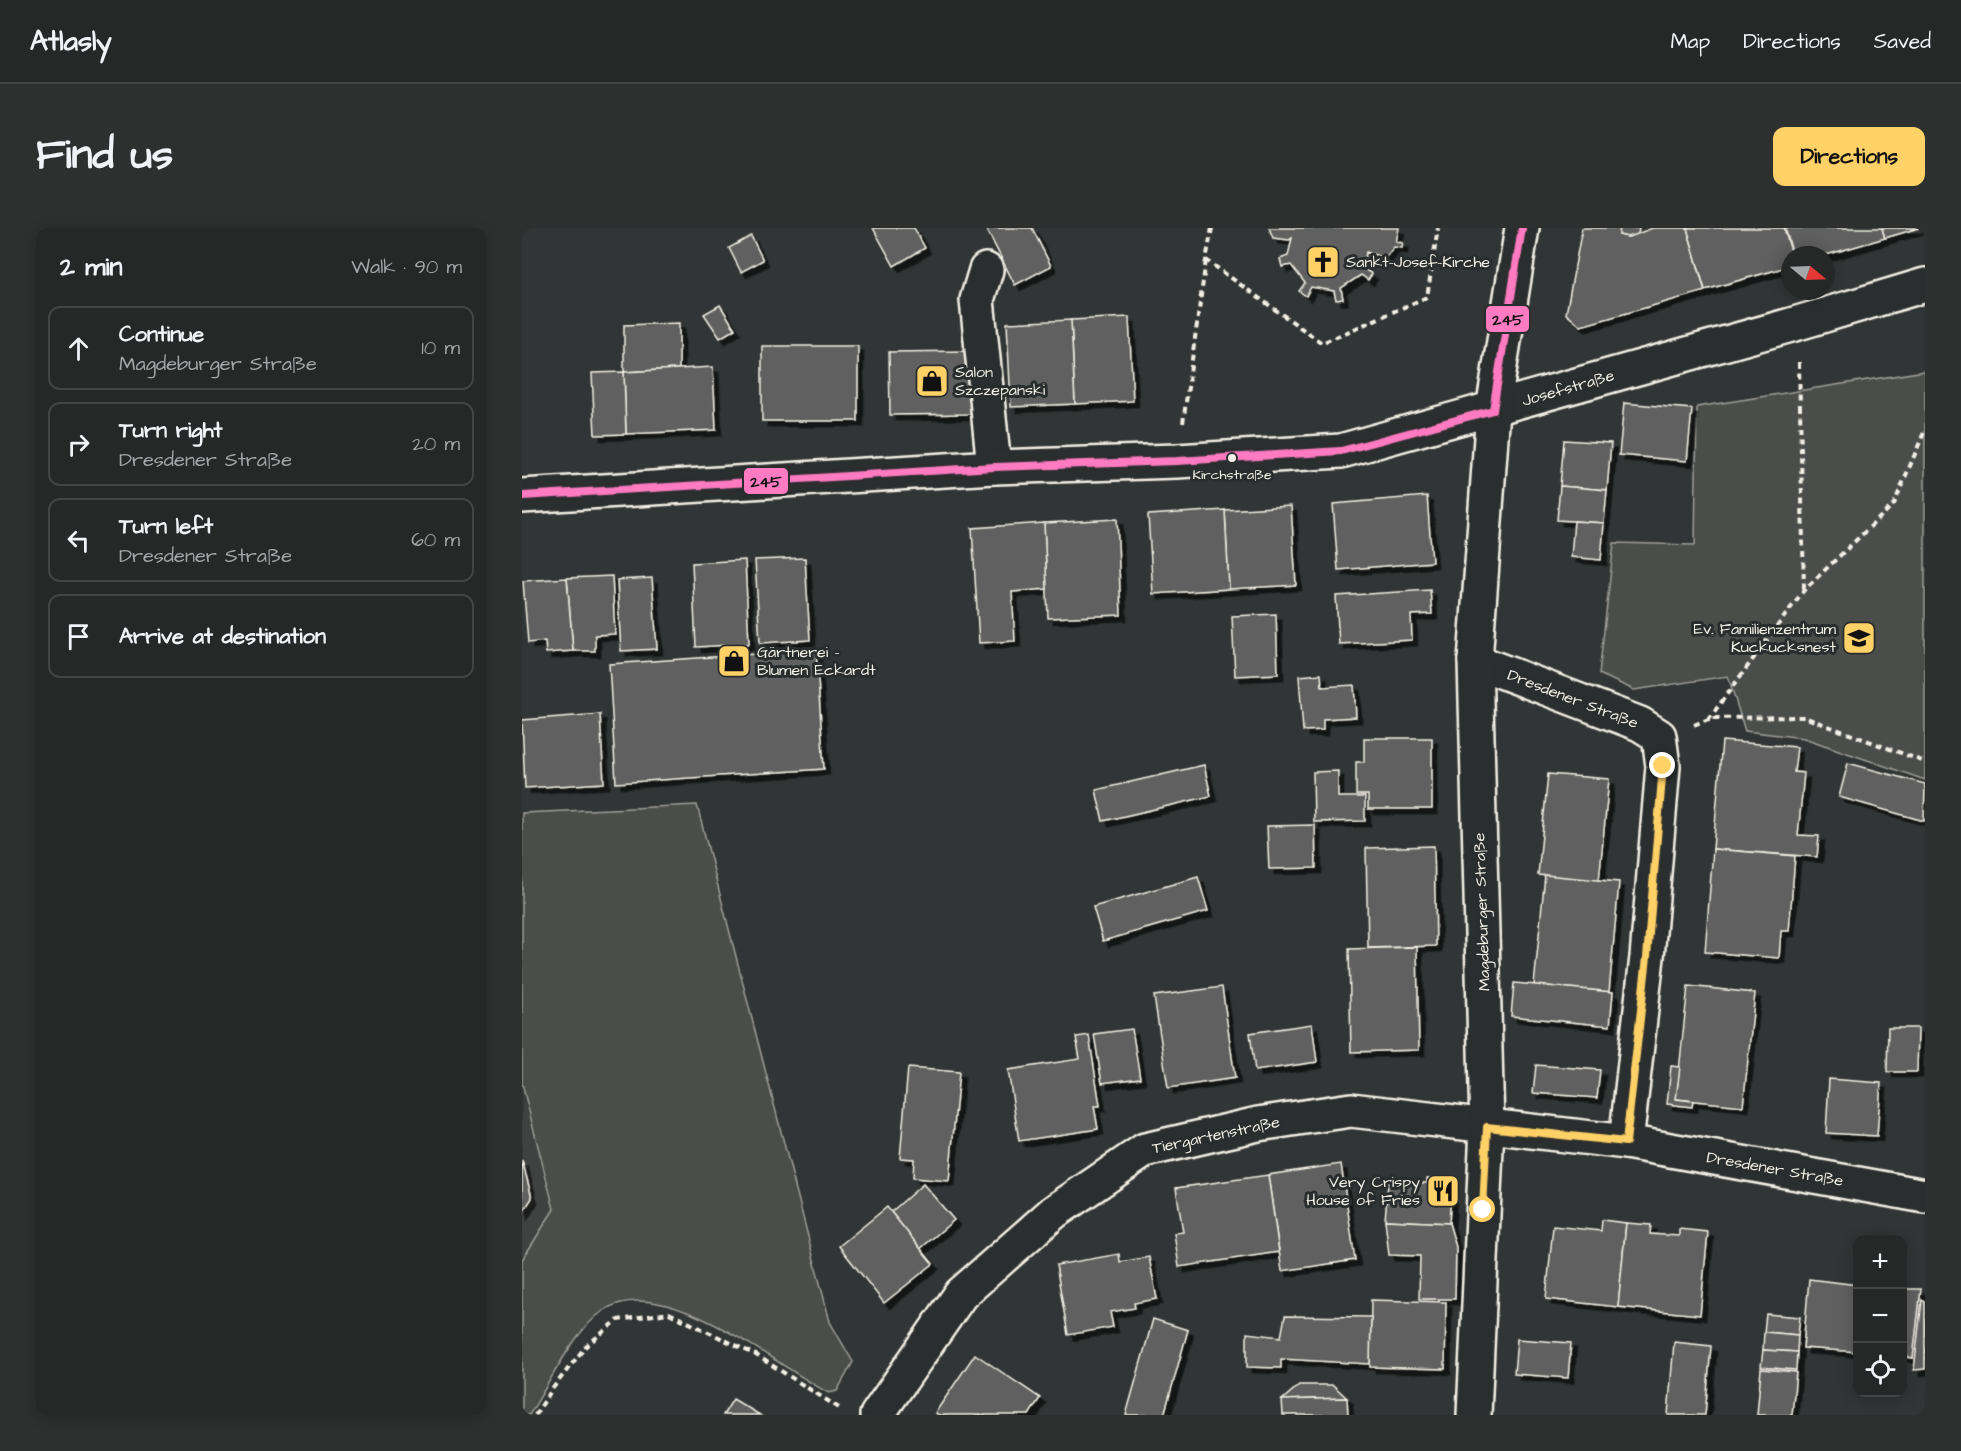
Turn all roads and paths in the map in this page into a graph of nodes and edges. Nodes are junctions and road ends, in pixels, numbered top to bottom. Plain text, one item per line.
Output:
1 (1212, 228) edge
2 (1438, 228) edge
3 (1522, 228) edge
4 (1206, 260) junction
5 (986, 270) dead end
6 (1925, 285) edge
7 (1798, 323) junction
8 (1493, 410) junction
9 (1925, 430) edge
10 (1177, 461) junction
11 (994, 467) junction
12 (522, 496) edge
13 (1804, 590) junction
14 (1475, 661) junction
15 (1708, 720) junction
16 (1659, 736) junction
17 (1925, 762) edge
18 (1487, 1127) junction
19 (1626, 1142) junction
20 (1925, 1196) edge
21 (841, 1409) dead end
22 (535, 1415) edge
23 (877, 1415) edge
24 (1474, 1415) edge

1 - 4 path
2 - 4 path
3 - 8 street
4 - 10 path
5 - 11 street
6 - 7 street, Josefstraße
7 - 8 street, Josefstraße
7 - 13 path
8 - 10 street, Josefstraße
8 - 14 street, Magdeburger Straße
9 - 13 path
10 - 11 street, Josefstraße
11 - 12 street, Josefstraße
13 - 15 path
14 - 16 street, Dresdener Straße
14 - 18 street, Magdeburger Straße
15 - 16 path
15 - 17 path
16 - 19 street, Dresdener Straße
18 - 19 street, Dresdener Straße
18 - 23 street, Tiergartenstraße
18 - 24 street, Magdeburger Straße
19 - 20 street, Dresdener Straße
21 - 22 path

